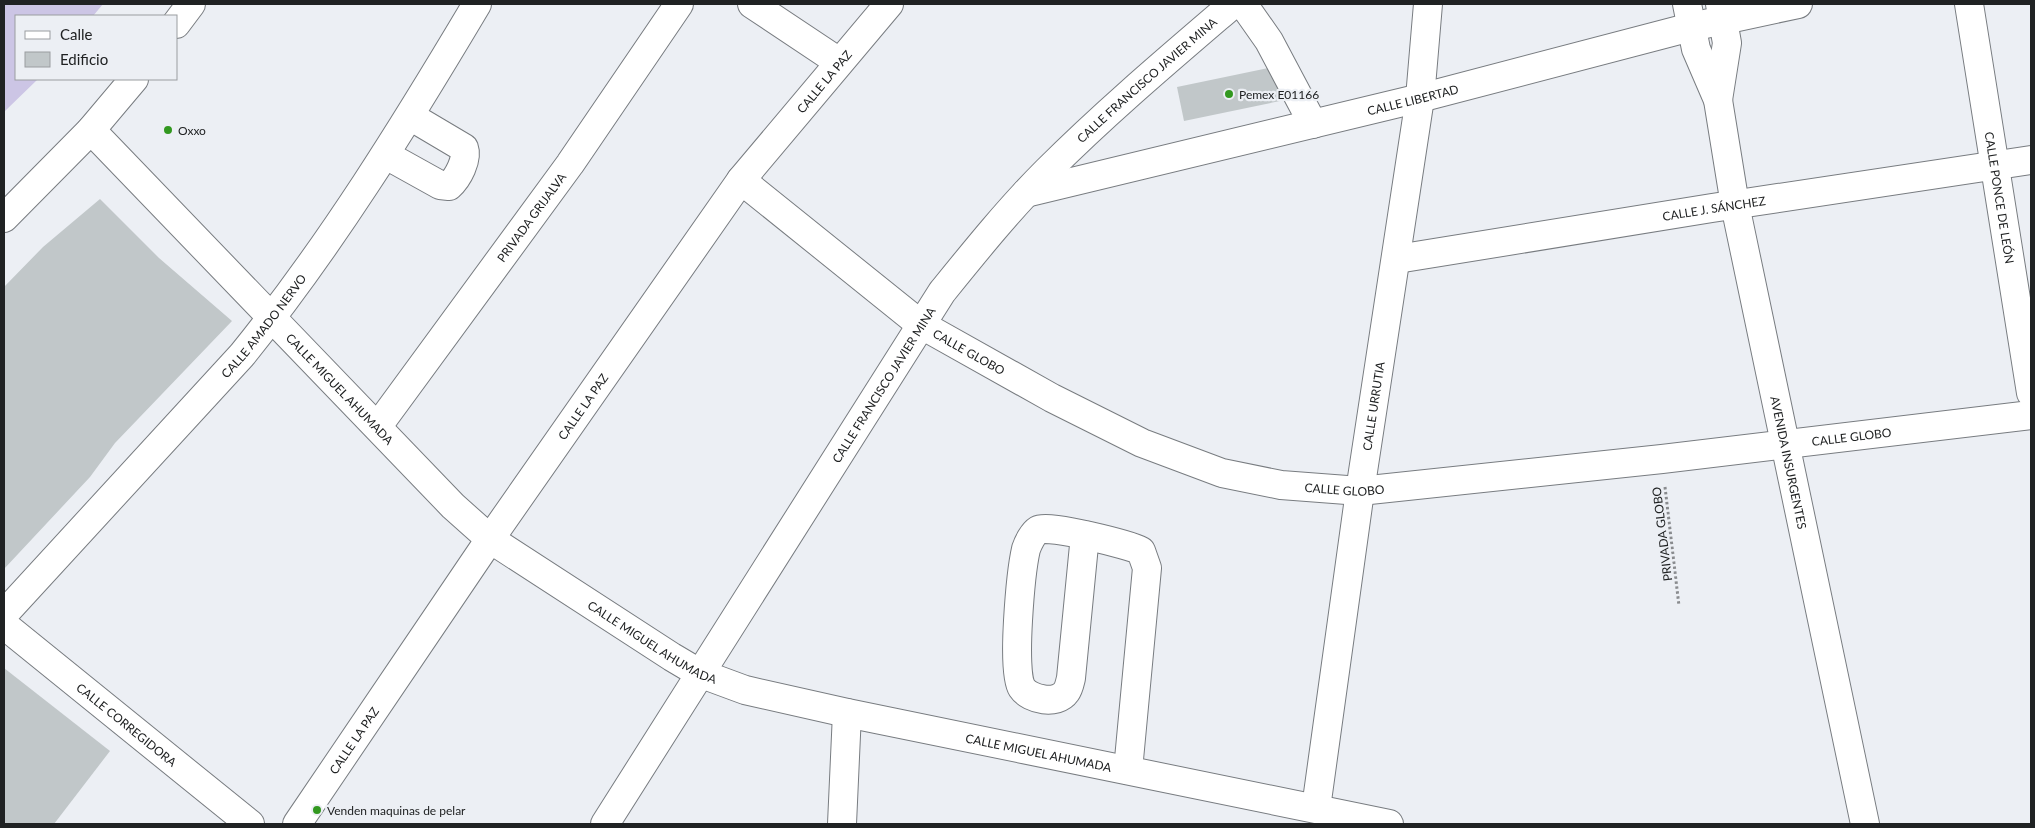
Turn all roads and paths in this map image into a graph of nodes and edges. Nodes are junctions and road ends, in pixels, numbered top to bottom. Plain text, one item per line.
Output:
1 (191, 4) edge
2 (477, 4) edge
3 (679, 4) edge
4 (752, 4) edge
5 (889, 4) edge
6 (1233, 4) edge
7 (1243, 4) edge
8 (1428, 4) edge
9 (1798, 4) edge
10 (1969, 4) edge
11 (1722, 12) edge
12 (1689, 15) edge
13 (178, 21) edge
14 (839, 62) junction
15 (133, 80) edge
16 (1420, 98) junction
17 (1718, 100) junction
18 (410, 116) junction
19 (1313, 124) junction
20 (91, 130) junction
21 (386, 155) junction
22 (2031, 160) edge
23 (1996, 166) junction
24 (741, 180) junction
25 (1026, 193) junction
26 (1735, 205) junction
27 (4, 218) edge
28 (1397, 259) junction
29 (273, 317) junction
30 (920, 324) junction
31 (2031, 393) edge
32 (2031, 415) edge
33 (378, 426) junction
34 (1784, 445) junction
35 (1662, 459) junction
36 (1360, 491) junction
37 (1085, 536) junction
38 (490, 539) junction
39 (1679, 606) dead end
40 (4, 614) edge
41 (4, 625) edge
42 (699, 673) junction
43 (847, 713) junction
44 (1128, 770) junction
45 (1316, 808) junction
46 (250, 824) edge
47 (297, 824) edge
48 (605, 824) edge
49 (842, 824) edge
50 (1389, 824) edge
51 (1865, 824) edge

1 - 13 street
2 - 18 street, CALLE AMADO NERVO
3 - 33 street, PRIVADA GRIJALVA
4 - 14 street
5 - 14 street, CALLE LA PAZ
6 - 25 street, CALLE FRANCISCO JAVIER MINA
7 - 19 street
8 - 16 street, CALLE URRUTIA
9 - 11 street, CALLE LIBERTAD
10 - 23 street, CALLE PONCE DE LEÓN
11 - 12 street, CALLE LIBERTAD
11 - 17 street, AVENIDA INSURGENTES
12 - 16 street, CALLE LIBERTAD
12 - 17 street, AVENIDA INSURGENTES
14 - 24 street, CALLE LA PAZ
15 - 20 street
16 - 19 street, CALLE LIBERTAD
16 - 28 street, CALLE URRUTIA
17 - 26 street, AVENIDA INSURGENTES
18 - 21 street, CALLE AMADO NERVO
18 - 21 street
19 - 25 street, CALLE LIBERTAD
20 - 27 street
20 - 29 street, CALLE MIGUEL AHUMADA
21 - 29 street, CALLE AMADO NERVO
22 - 23 street, CALLE J. SÁNCHEZ
23 - 26 street, CALLE J. SÁNCHEZ
23 - 31 street, CALLE PONCE DE LEÓN
24 - 30 street, CALLE GLOBO
24 - 38 street, CALLE LA PAZ
25 - 30 street, CALLE FRANCISCO JAVIER MINA
26 - 28 street, CALLE J. SÁNCHEZ
26 - 34 street, AVENIDA INSURGENTES
28 - 36 street, CALLE URRUTIA
29 - 33 street, CALLE MIGUEL AHUMADA
29 - 40 street, CALLE AMADO NERVO
30 - 36 street, CALLE GLOBO
30 - 42 street, CALLE FRANCISCO JAVIER MINA
32 - 34 street, CALLE GLOBO
33 - 38 street, CALLE MIGUEL AHUMADA
34 - 35 street, CALLE GLOBO
34 - 51 street, AVENIDA INSURGENTES
35 - 36 street, CALLE GLOBO
35 - 39 path, PRIVADA GLOBO
36 - 45 street, CALLE URRUTIA
37 - 37 street
37 - 44 street
38 - 42 street, CALLE MIGUEL AHUMADA
38 - 47 street, CALLE LA PAZ
41 - 46 street, CALLE CORREGIDORA
42 - 43 street, CALLE MIGUEL AHUMADA
42 - 48 street, CALLE FRANCISCO JAVIER MINA
43 - 44 street, CALLE MIGUEL AHUMADA
43 - 49 street
44 - 45 street, CALLE MIGUEL AHUMADA
45 - 50 street, CALLE MIGUEL AHUMADA

